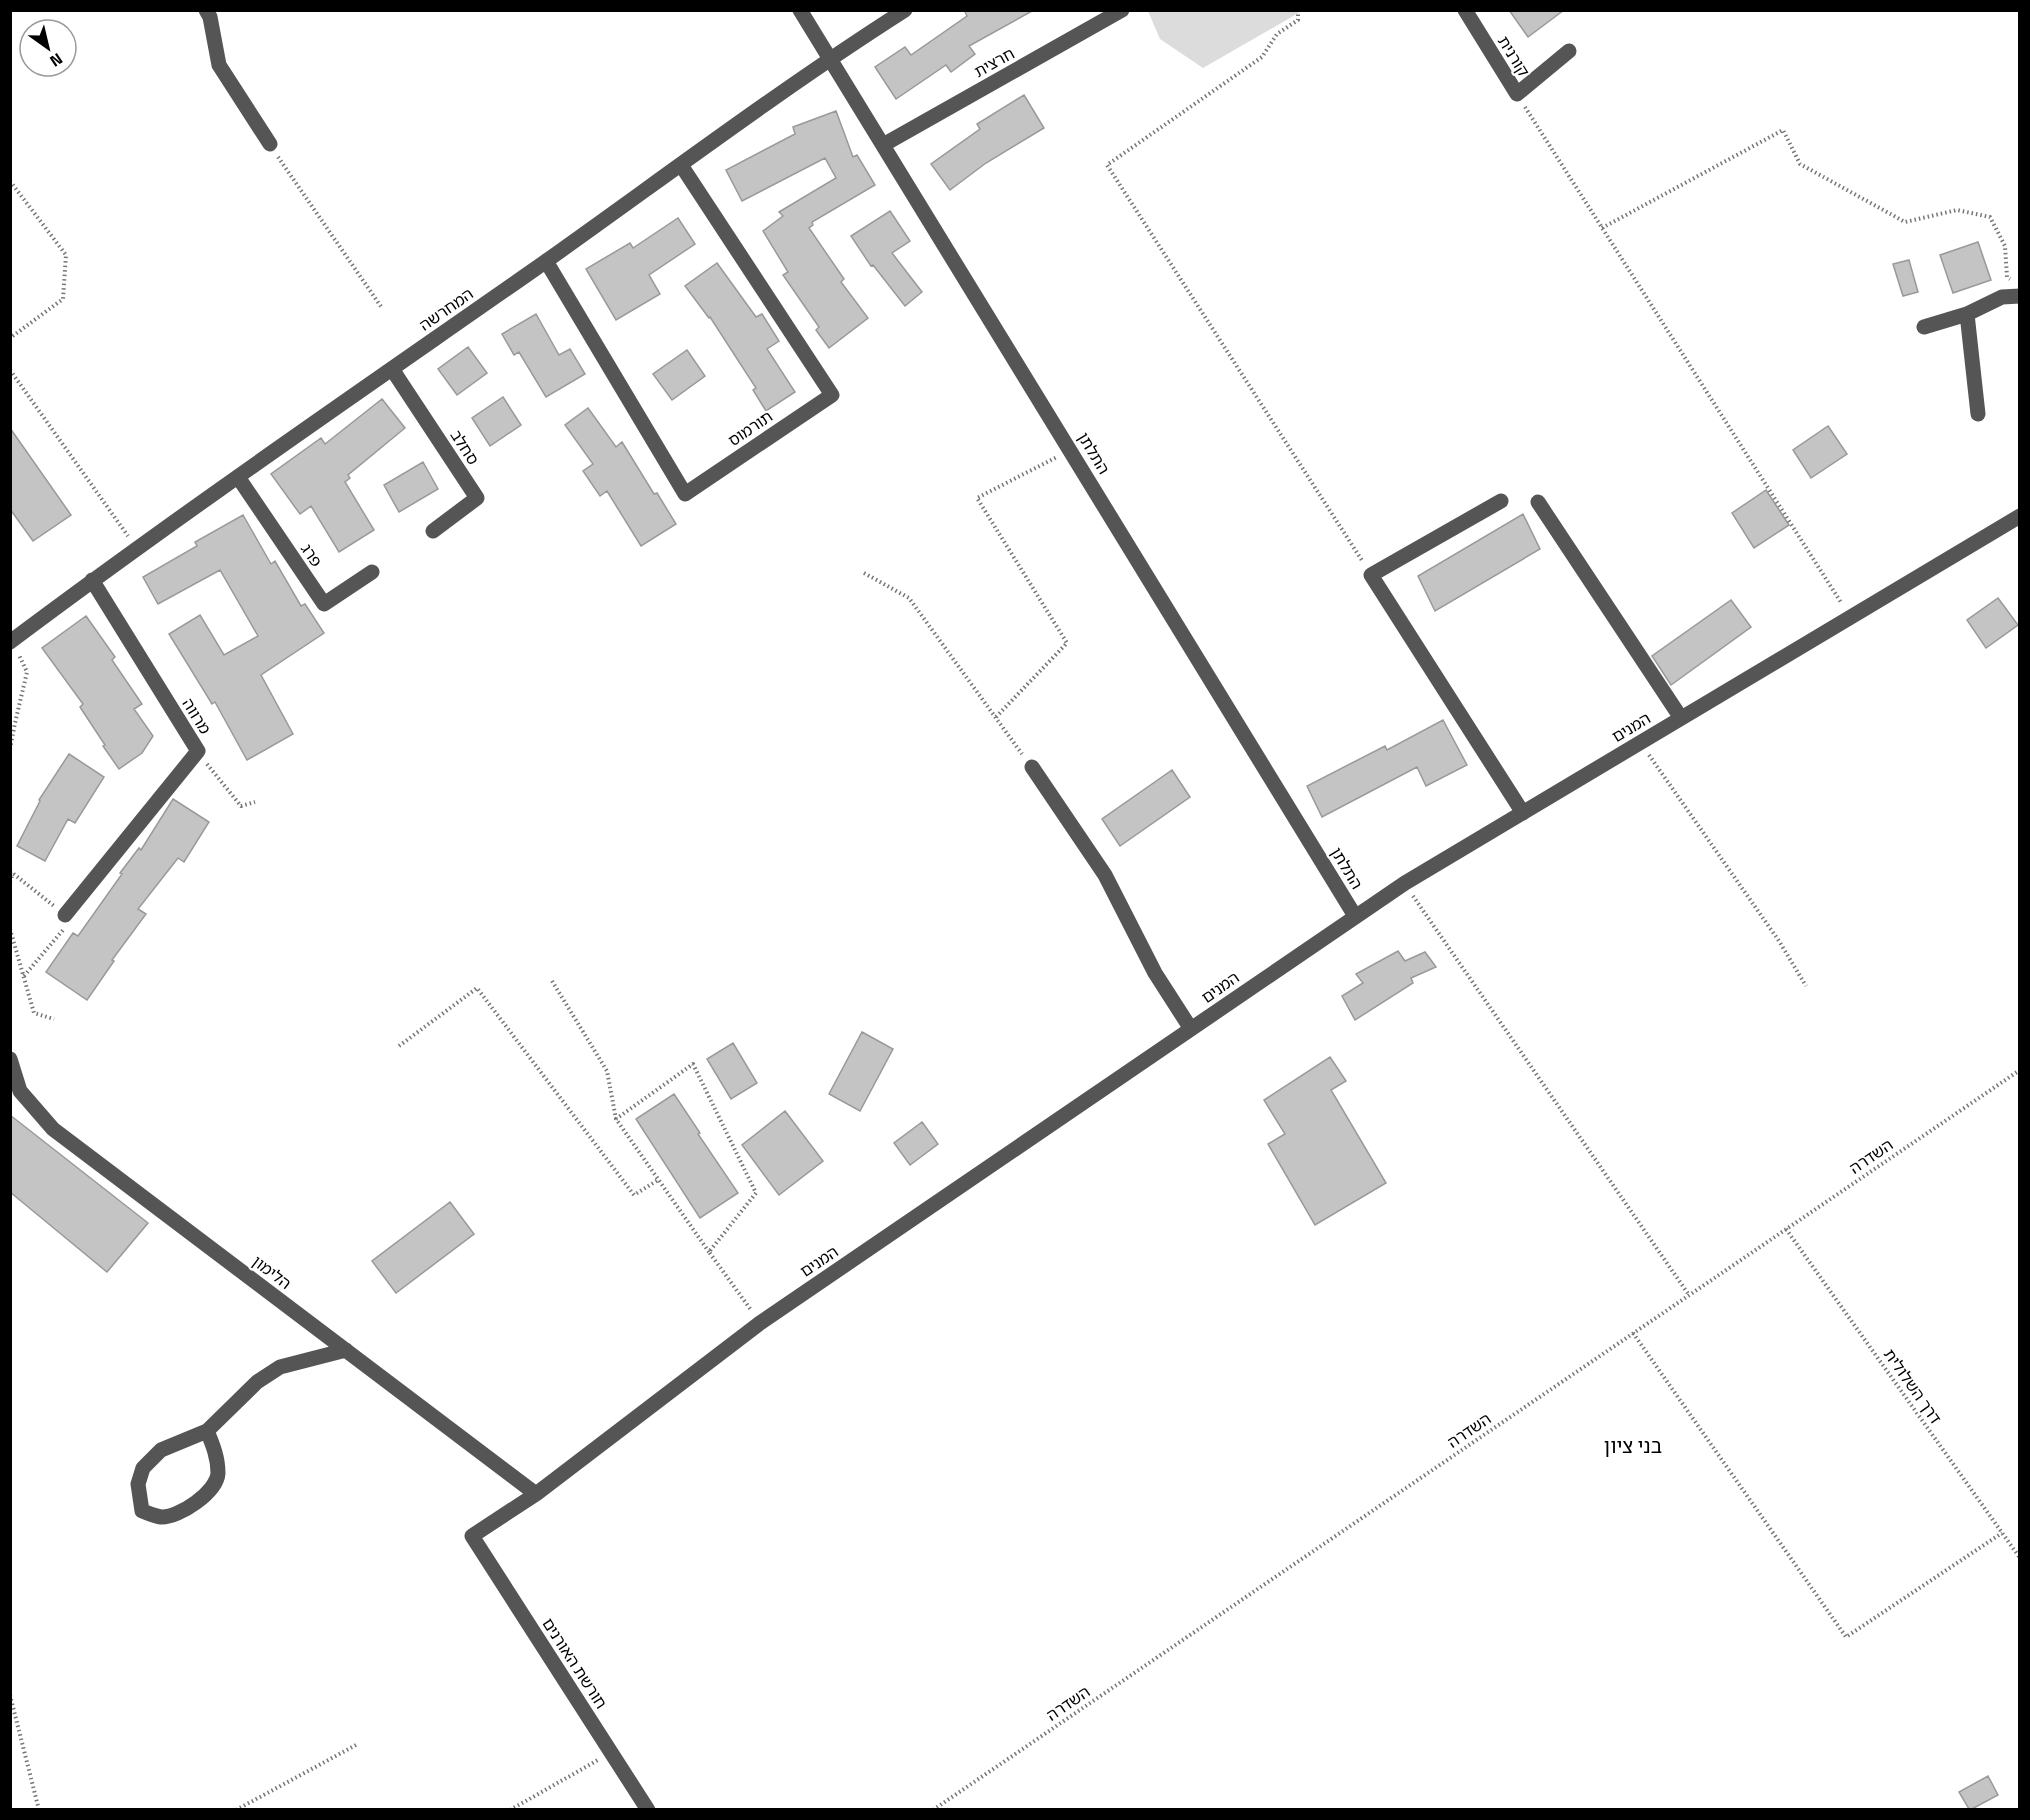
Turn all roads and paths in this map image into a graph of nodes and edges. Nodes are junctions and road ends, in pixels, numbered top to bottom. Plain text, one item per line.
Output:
1 (206, 10) edge
2 (800, 10) edge
3 (905, 10) edge
4 (1122, 10) edge
5 (1298, 10) edge
6 (1465, 10) edge
7 (1569, 51) dead end
8 (830, 58) junction
9 (1517, 94) junction
10 (270, 144) joint
11 (884, 145) junction
12 (681, 165) junction
13 (10, 181) edge
14 (1602, 228) junction
15 (546, 261) junction
16 (2013, 281) dead end
17 (2019, 296) edge
18 (382, 308) dead end
19 (1967, 314) junction
20 (1924, 327) dead end
21 (10, 338) edge
22 (392, 369) junction
23 (10, 370) edge
24 (1978, 414) dead end
25 (1071, 450) junction
26 (238, 477) junction
27 (1501, 501) dead end
28 (1538, 502) dead end
29 (2019, 516) edge
30 (433, 531) dead end
31 (138, 548) junction
32 (372, 572) dead end
33 (864, 573) dead end
34 (1371, 575) junction
35 (92, 580) junction
36 (1850, 617) junction
37 (11, 642) edge
38 (996, 717) junction
39 (1682, 718) junction
40 (1640, 742) junction
41 (10, 749) edge
42 (198, 751) junction
43 (1032, 767) joint
44 (255, 802) dead end
45 (1523, 813) junction
46 (12, 872) edge
47 (10, 882) edge
48 (1405, 883) junction
49 (64, 915) junction
50 (1355, 916) junction
51 (10, 929) edge
52 (24, 976) junction
53 (552, 981) dead end
54 (1806, 986) dead end
55 (54, 1019) dead end
56 (1191, 1029) junction
57 (399, 1046) dead end
58 (10, 1059) edge
59 (2019, 1070) edge
60 (616, 1119) junction
61 (658, 1179) junction
62 (1786, 1229) junction
63 (709, 1252) junction
64 (1689, 1295) junction
65 (760, 1323) junction
66 (1632, 1333) junction
67 (346, 1350) junction
68 (207, 1431) junction
69 (536, 1494) junction
70 (2002, 1533) junction
71 (472, 1536) joint
72 (2019, 1557) edge
73 (10, 1695) edge
74 (356, 1745) dead end
75 (611, 1753) junction
76 (39, 1809) edge
77 (236, 1809) edge
78 (510, 1809) edge
79 (648, 1809) edge
80 (933, 1809) edge

1 - 10 street
2 - 8 street, התלתן
3 - 8 street, המחרשה
4 - 11 street, חרצית
5 - 34 path
6 - 9 street, קורנית
7 - 9 street, קורנית
8 - 11 street, התלתן
8 - 12 street, המחרשה
9 - 14 path
10 - 18 path
11 - 25 street, התלתן
12 - 15 street, המחרשה
12 - 15 street, תורמוס
13 - 21 path
14 - 16 path
14 - 36 path
15 - 22 street, המחרשה
17 - 19 street
19 - 20 street
19 - 24 street
22 - 26 street, המחרשה
22 - 30 street, סחלב
23 - 31 path
25 - 38 path
25 - 50 street, התלתן
26 - 31 street, המחרשה
26 - 32 street, פרג
27 - 34 street
28 - 39 street
29 - 36 street, המנים
31 - 35 street, המחרשה
33 - 38 path
34 - 45 street
35 - 37 street, המחרשה
35 - 42 street, מרווה
36 - 39 street, המנים
37 - 41 path
38 - 43 path
39 - 40 street, המנים
40 - 45 street, המנים
40 - 54 path
42 - 44 path
42 - 49 street, מרווה
43 - 56 street
45 - 48 street, המנים
46 - 47 path
46 - 49 path
48 - 50 street, המנים
48 - 64 path
49 - 52 path
50 - 56 street, המנים
51 - 52 path
52 - 55 path
53 - 60 path
56 - 65 street, המנים
57 - 61 path
58 - 67 street, הלימון
59 - 62 path, השדרה
60 - 61 path
60 - 63 path
61 - 63 path
62 - 64 path, השדרה
62 - 70 path, דרך השלולית
63 - 65 path
64 - 66 path, השדרה
65 - 69 street, המנים
66 - 70 path
66 - 80 path, השדרה
67 - 68 street
67 - 69 street, הלימון
68 - 68 street
69 - 71 street, המנים
70 - 72 path, דרך השלולית
71 - 75 street, חורשת האורנים
73 - 76 path
74 - 77 path
75 - 78 path
75 - 79 street, חורשת האורנים

